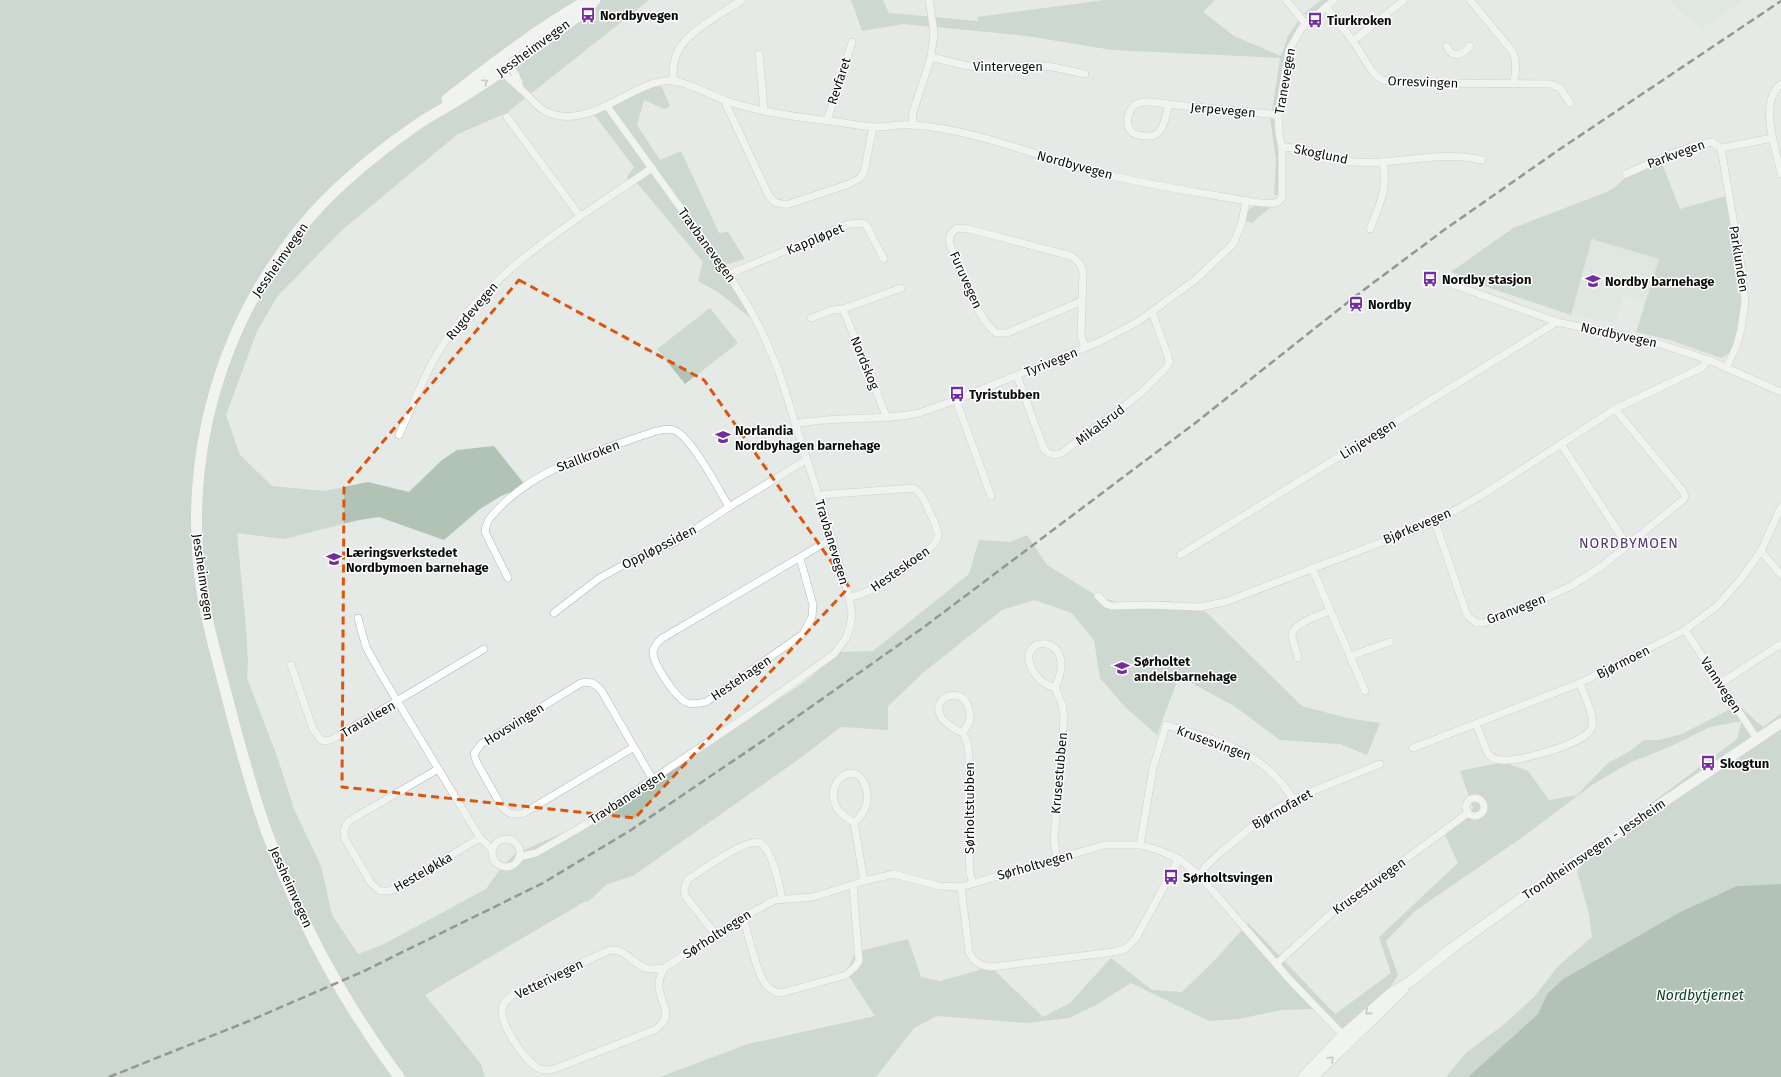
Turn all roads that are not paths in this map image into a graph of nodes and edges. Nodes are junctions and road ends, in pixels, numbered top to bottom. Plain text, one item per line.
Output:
1 (588, 0) edge
2 (595, 0) edge
3 (742, 0) edge
4 (929, 0) edge
5 (1286, 0) edge
6 (1334, 0) edge
7 (1404, 0) edge
8 (1470, 0) edge
9 (1326, 7) junction
10 (1306, 24) junction
11 (1353, 41) junction
12 (852, 42) dead end
13 (1470, 46) dead end
14 (1446, 47) dead end
15 (759, 54) dead end
16 (931, 57) junction
17 (504, 65) junction
18 (1085, 74) dead end
19 (673, 81) junction
20 (1513, 84) junction
21 (1781, 84) edge
22 (724, 100) junction
23 (1570, 103) dead end
24 (1169, 104) junction
25 (607, 106) junction
26 (764, 110) junction
27 (1278, 115) junction
28 (507, 117) dead end
29 (827, 121) junction
30 (912, 125) junction
31 (873, 127) junction
32 (1773, 138) junction
33 (1282, 148) junction
34 (1721, 148) junction
35 (1482, 160) dead end
36 (1383, 162) junction
37 (652, 168) junction
38 (1626, 174) dead end
39 (1781, 174) edge
40 (1246, 200) junction
41 (1279, 202) joint
42 (580, 216) junction
43 (1370, 229) dead end
44 (884, 259) dead end
45 (729, 275) junction
46 (1454, 285) dead end
47 (901, 288) dead end
48 (1082, 301) junction
49 (843, 309) junction
50 (1152, 312) junction
51 (811, 318) dead end
52 (1557, 322) junction
53 (1085, 348) junction
54 (1709, 360) junction
55 (1726, 368) junction
56 (1016, 376) junction
57 (1781, 392) edge
58 (956, 400) junction
59 (1616, 409) junction
60 (887, 418) junction
61 (795, 424) junction
62 (399, 434) dead end
63 (1561, 444) junction
64 (806, 460) junction
65 (818, 495) junction
66 (990, 496) dead end
67 (729, 507) junction
68 (1781, 507) edge
69 (1435, 522) junction
70 (831, 539) junction
71 (1627, 545) junction
72 (1761, 551) junction
73 (1180, 556) dead end
74 (800, 558) junction
75 (1312, 568) junction
76 (1781, 575) edge
77 (508, 578) dead end
78 (1098, 596) dead end
79 (848, 597) junction
80 (1330, 611) junction
81 (554, 613) dead end
82 (358, 618) dead end
83 (1685, 630) junction
84 (1390, 642) dead end
85 (1781, 644) edge
86 (484, 649) dead end
87 (1350, 656) junction
88 (1298, 658) dead end
89 (291, 665) dead end
90 (1580, 683) junction
91 (1721, 684) junction
92 (1055, 688) junction
93 (1365, 691) dead end
94 (397, 702) junction
95 (1781, 723) edge
96 (1476, 724) junction
97 (963, 733) junction
98 (1757, 739) junction
99 (634, 748) junction
100 (1413, 748) dead end
101 (1380, 764) dead end
102 (438, 769) junction
103 (653, 780) junction
104 (1293, 800) junction
105 (1468, 813) dead end
106 (854, 823) junction
107 (480, 838) junction
108 (1140, 845) junction
109 (493, 850) junction
110 (519, 857) junction
111 (1057, 859) junction
112 (1179, 859) junction
113 (1200, 876) junction
114 (864, 881) junction
115 (973, 883) junction
116 (853, 884) junction
117 (961, 887) junction
118 (782, 899) junction
119 (743, 917) junction
120 (716, 935) junction
121 (1276, 964) junction
122 (664, 968) junction
123 (1346, 1038) junction
124 (399, 1077) edge
125 (1303, 1077) edge
126 (1314, 1077) edge

1 - 17 main road, Jessheimvegen
2 - 17 main road, Jessheimvegen
3 - 19 street
4 - 16 street
5 - 10 street
6 - 9 street, Tranevegen
7 - 11 street
8 - 20 street
9 - 10 street, Tranevegen
9 - 11 street, Orresvingen
10 - 27 street, Tranevegen
11 - 20 street, Orresvingen
12 - 29 street, Revfaret
13 - 14 street
15 - 26 street
16 - 18 street, Vintervegen
16 - 30 street
17 - 25 street, Nordbyvegen
17 - 124 main road, Jessheimvegen
19 - 22 street, Nordbyvegen
19 - 25 street, Nordbyvegen
20 - 23 street, Orresvingen
21 - 32 street
22 - 26 street, Nordbyvegen
22 - 31 street
24 - 24 street, Jerpevegen
24 - 27 street, Jerpevegen
25 - 37 street, Travbanevegen
26 - 29 street, Nordbyvegen
27 - 33 street, Tranevegen
28 - 42 street
29 - 31 street, Nordbyvegen
30 - 31 street, Nordbyvegen
30 - 40 street, Nordbyvegen
32 - 34 street, Parkvegen
32 - 39 street
33 - 36 street, Skoglund
33 - 41 street, Tranevegen
34 - 38 street, Parkvegen
34 - 55 street, Parklunden
35 - 36 street, Skoglund
36 - 43 street
37 - 42 street, Rugdevegen
37 - 45 street, Travbanevegen
40 - 41 street, Nordbyvegen
40 - 50 street, Tyrivegen
42 - 62 street, Rugdevegen
44 - 45 street, Kappløpet
45 - 61 street, Travbanevegen
46 - 52 street, Nordbyvegen
47 - 49 street
48 - 48 street, Furuvegen
48 - 53 street, Furuvegen
49 - 51 street
49 - 60 street, Nordskog
50 - 53 street, Tyrivegen
50 - 56 street, Mikalsrud
52 - 54 street, Nordbyvegen
52 - 73 street, Linjevegen
53 - 56 street, Tyrivegen
54 - 55 street, Nordbyvegen
54 - 59 street, Bjørkevegen
55 - 57 street, Nordbyvegen
56 - 58 street, Tyrivegen
58 - 60 street, Tyrivegen
58 - 66 street
59 - 63 street, Bjørkevegen
59 - 71 street, Granvegen
60 - 61 street, Tyrivegen
61 - 64 street, Travbanevegen
63 - 69 street, Bjørkevegen
63 - 71 street
64 - 65 street, Travbanevegen
64 - 67 street, Oppløpssiden
65 - 70 street, Travbanevegen
65 - 79 street, Hesteskoen
67 - 77 street, Stallkroken
67 - 81 street, Oppløpssiden
68 - 72 street, Bjørmoen
69 - 71 street, Granvegen
69 - 75 street, Bjørkevegen
70 - 74 street, Hestehagen
70 - 79 street, Travbanevegen
72 - 76 street
72 - 83 street, Bjørmoen
74 - 74 street, Hestehagen
75 - 78 street, Bjørkevegen
75 - 80 street
79 - 103 street, Travbanevegen
80 - 87 street
80 - 88 street
82 - 94 street
83 - 90 street, Bjørmoen
83 - 91 street, Vannvegen
84 - 87 street
85 - 91 street
86 - 94 street, Travalleen
87 - 93 street
89 - 94 street, Travalleen
90 - 96 street, Bjørmoen
90 - 96 street
91 - 98 street, Vannvegen
92 - 92 street
92 - 111 street, Krusestubben
94 - 102 street
95 - 98 main road, Trondheimsvegen - Jessheim
96 - 100 street, Bjørmoen
97 - 97 street
97 - 115 street, Sørholtstubben
98 - 123 main road, Trondheimsvegen - Jessheim
99 - 99 street, Hovsvingen
99 - 103 street, Hovsvingen
101 - 104 street, Bjørnofaret
102 - 107 street
102 - 107 street, Hesteløkka
103 - 110 street, Travbanevegen
104 - 108 street, Krusesvingen
104 - 113 street, Bjørnofaret
105 - 121 street, Krusestuvegen
106 - 106 street
106 - 114 street
107 - 109 street
108 - 111 street, Sørholtvegen
108 - 112 street, Sørholtvegen
109 - 110 street
109 - 110 street
111 - 115 street, Sørholtvegen
112 - 113 street, Sørholtvegen
112 - 117 street
113 - 121 street, Sørholtvegen
114 - 116 street, Sørholtvegen
114 - 117 street, Sørholtvegen
115 - 117 street, Sørholtvegen
116 - 118 street, Sørholtvegen
116 - 119 street
118 - 119 street, Sørholtvegen
118 - 120 street
119 - 120 street, Sørholtvegen
120 - 122 street, Sørholtvegen
121 - 123 street, Sørholtvegen
122 - 122 street, Vetterivegen
123 - 125 main road, Trondheimsvegen - Jessheim
126 -> 123 main road, Trondheimsvegen - Jessheim

